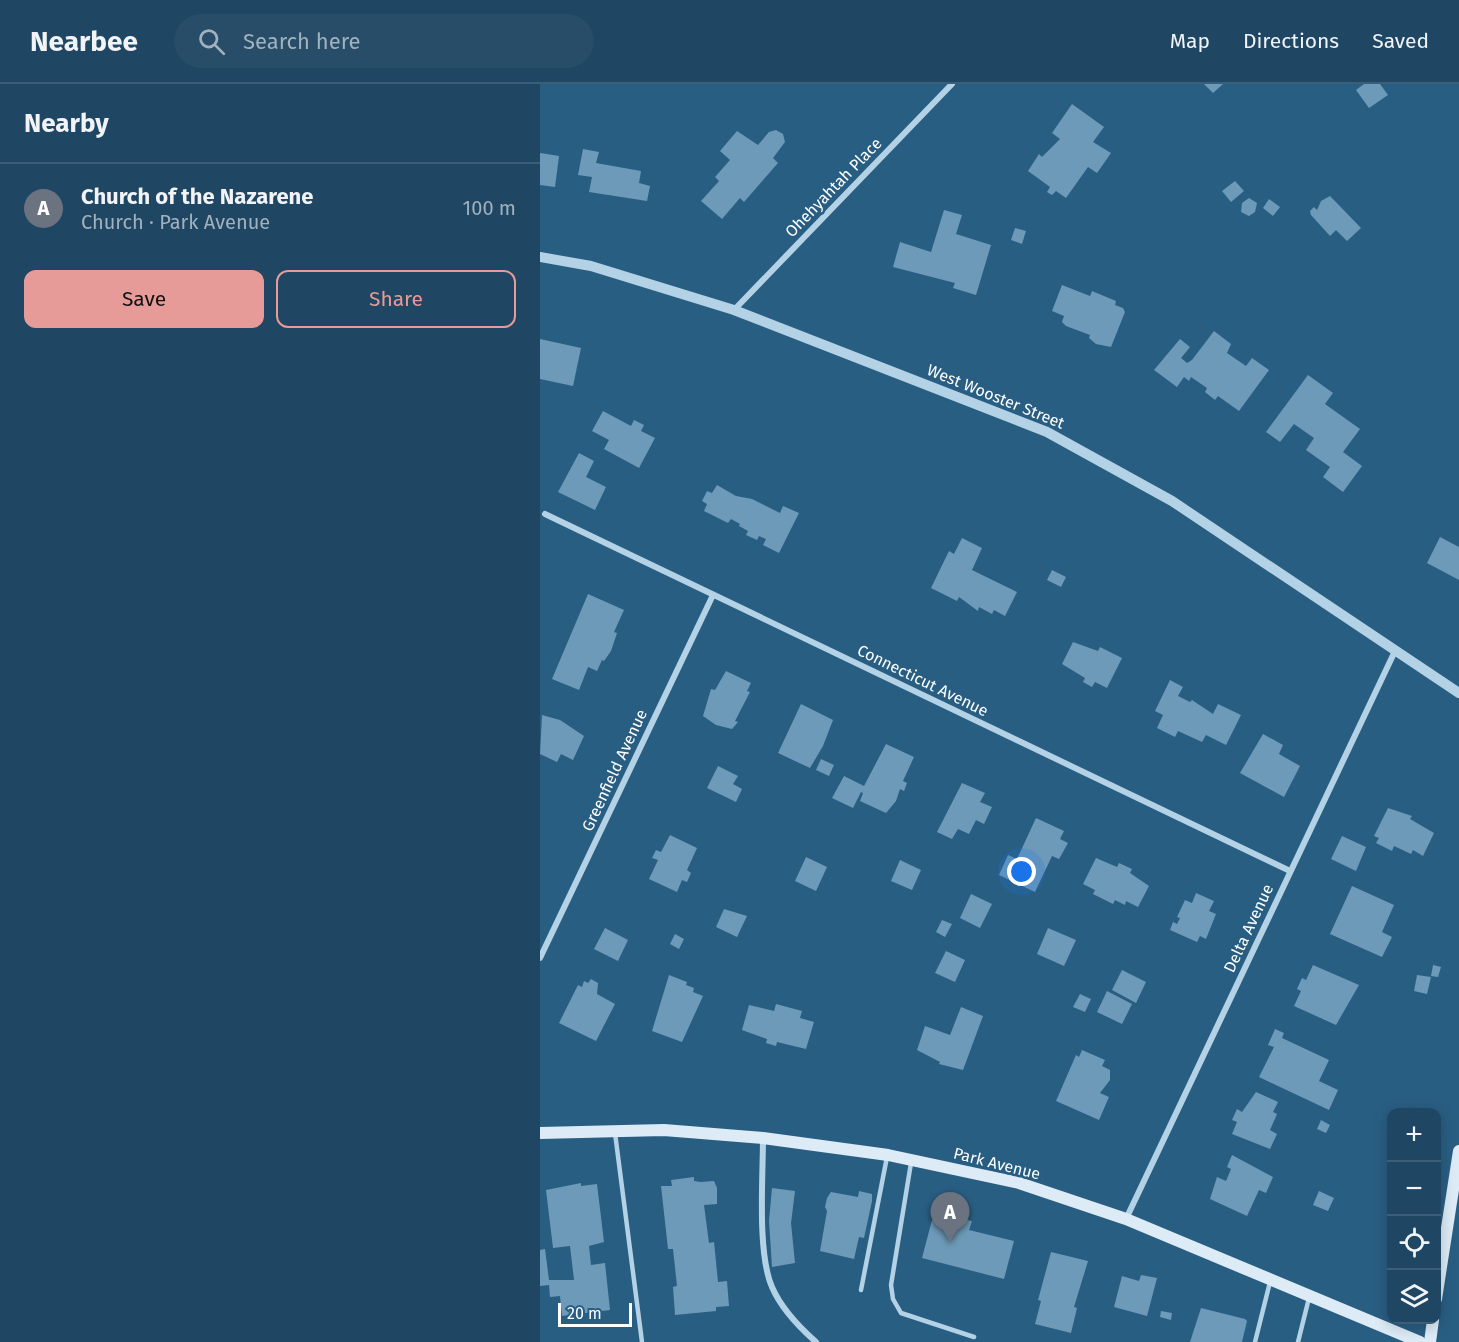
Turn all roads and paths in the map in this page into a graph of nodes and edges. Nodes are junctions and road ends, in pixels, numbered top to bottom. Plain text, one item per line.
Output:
1 (952, 84) edge
2 (540, 257) edge
3 (734, 310) junction
4 (545, 514) dead end
5 (713, 595) junction
6 (1395, 651) junction
7 (1459, 693) edge
8 (1290, 871) junction
9 (540, 958) edge
10 (615, 1131) junction
11 (540, 1133) edge
12 (763, 1138) junction
13 (1459, 1151) edge
14 (888, 1155) junction
15 (911, 1160) junction
16 (1126, 1218) junction
17 (1441, 1272) edge
18 (1270, 1279) junction
19 (861, 1290) dead end
20 (1309, 1295) junction
21 (1432, 1324) edge
22 (974, 1337) dead end
23 (642, 1342) edge
24 (816, 1342) edge
25 (1255, 1342) edge
26 (1298, 1342) edge
27 (1420, 1342) edge
28 (1430, 1342) edge

1 - 3 street, Ohehyahtah Place
2 - 3 street, West Wooster Street
3 - 6 street, West Wooster Street
4 - 5 street, Connecticut Avenue
5 - 8 street, Connecticut Avenue
5 - 9 street, Greenfield Avenue
6 - 7 street, West Wooster Street
6 - 8 street, Delta Avenue
8 - 16 street, Delta Avenue
10 - 11 main road, Park Avenue
10 - 12 main road, Park Avenue
10 - 23 lane
12 - 14 main road, Park Avenue
12 - 24 street
13 - 17 main road
14 - 15 main road, Park Avenue
14 - 19 lane
15 - 16 main road, Park Avenue
15 - 22 lane
16 - 18 main road, Park Avenue
18 - 20 main road, Park Avenue
18 - 25 lane
20 - 26 lane
20 - 27 main road, Park Avenue
21 - 28 main road

